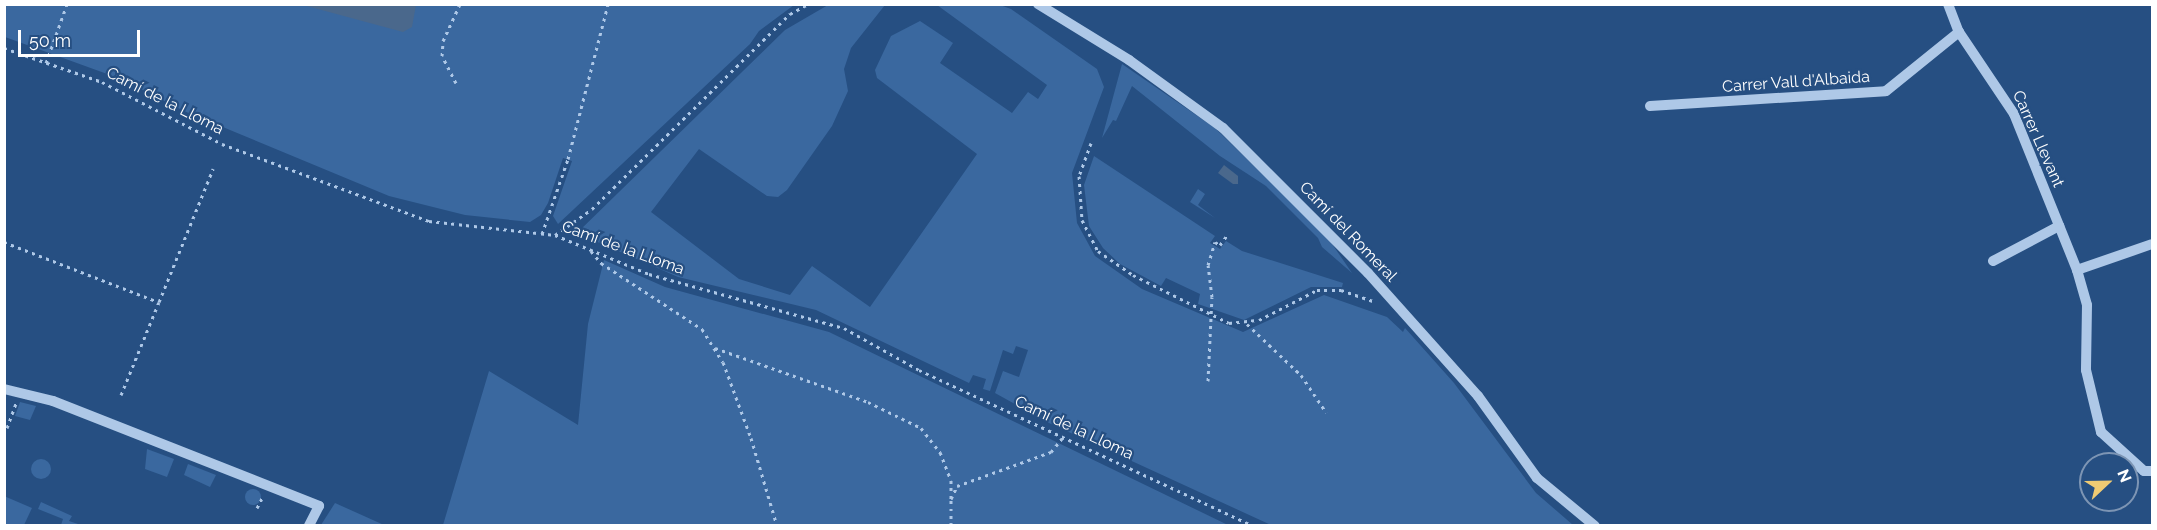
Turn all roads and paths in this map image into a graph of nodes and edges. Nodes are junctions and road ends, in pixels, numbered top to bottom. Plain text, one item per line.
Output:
1 (68, 4) edge
2 (460, 4) edge
3 (608, 4) edge
4 (808, 4) edge
5 (1038, 4) edge
6 (1948, 4) edge
7 (1959, 32) junction
8 (4, 48) edge
9 (46, 63) junction
10 (456, 83) dead end
11 (1650, 106) dead end
12 (1091, 143) dead end
13 (213, 169) dead end
14 (2059, 226) junction
15 (542, 234) junction
16 (1228, 234) dead end
17 (555, 235) junction
18 (4, 242) edge
19 (2152, 244) edge
20 (590, 249) junction
21 (1993, 261) dead end
22 (2077, 270) junction
23 (159, 302) junction
24 (1393, 302) junction
25 (1210, 312) junction
26 (1247, 324) junction
27 (714, 347) junction
28 (1208, 381) dead end
29 (4, 389) edge
30 (20, 393) junction
31 (121, 395) dead end
32 (1326, 412) dead end
33 (7, 428) dead end
34 (1063, 436) junction
35 (2152, 471) edge
36 (951, 499) junction
37 (309, 525) edge
38 (777, 525) edge
39 (951, 525) edge
40 (1254, 525) edge
41 (1595, 525) edge

1 - 9 path
2 - 10 path
3 - 15 path
4 - 17 path
5 - 24 street, Camí del Romeral
6 - 7 street, Carrer Llevant
7 - 11 street, Carrer Vall d'Albaida
7 - 14 street, Carrer Llevant
8 - 9 path, Camí de la Lloma
9 - 15 path, Camí de la Lloma
12 - 25 path
13 - 23 path
14 - 21 street
14 - 22 street, Carrer Llevant
15 - 17 path, Camí de la Lloma
16 - 25 path
17 - 20 path, Camí de la Lloma
18 - 23 path
19 - 22 street
20 - 27 path
20 - 34 path, Camí de la Lloma
22 - 35 street, Carrer Llevant
23 - 31 path
24 - 26 path
24 - 41 street, Camí del Romeral
25 - 26 path
25 - 28 path
26 - 32 path
27 - 36 path
27 - 38 path
29 - 30 street
30 - 33 path
30 - 37 street
34 - 36 path
34 - 40 path, Camí de la Lloma
36 - 39 path

